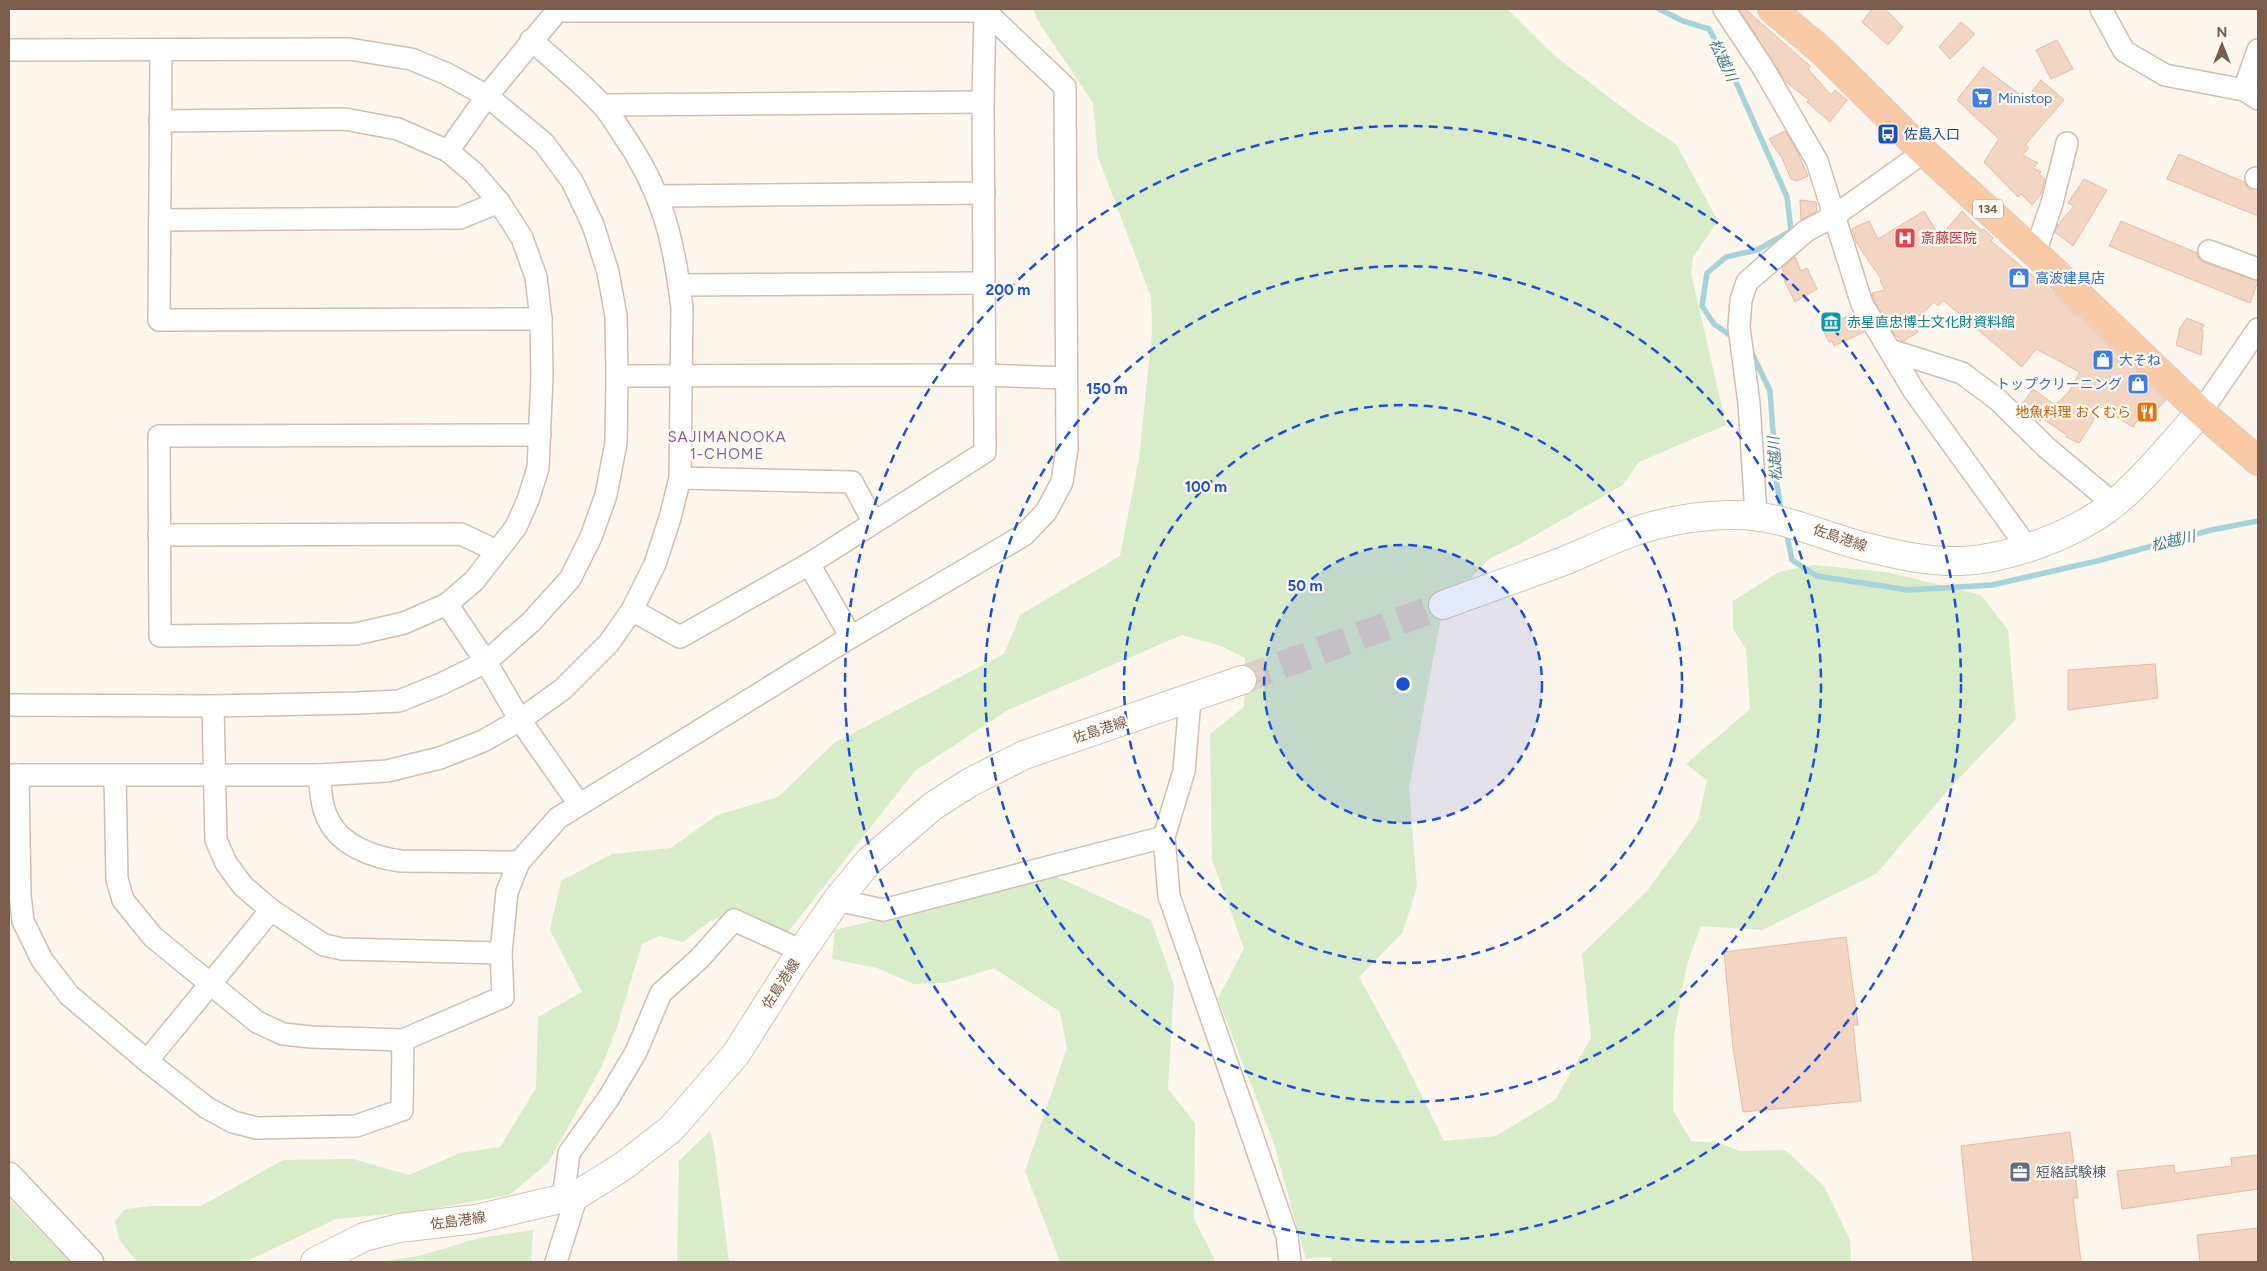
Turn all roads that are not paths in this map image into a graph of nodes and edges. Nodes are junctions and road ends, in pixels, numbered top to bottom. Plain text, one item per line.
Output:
1 (1724, 9) edge
2 (1772, 9) edge
3 (2102, 9) edge
4 (985, 11) junction
5 (531, 40) junction
6 (9, 50) edge
7 (2258, 50) edge
8 (160, 51) junction
9 (2251, 94) edge
10 (487, 96) junction
11 (983, 102) junction
12 (603, 106) junction
13 (160, 121) junction
14 (2067, 143) dead end
15 (448, 151) junction
16 (1924, 152) junction
17 (984, 193) junction
18 (658, 196) junction
19 (499, 202) junction
20 (1834, 216) junction
21 (160, 220) junction
22 (2209, 250) dead end
23 (2036, 253) junction
24 (2258, 269) edge
25 (984, 283) junction
26 (680, 284) junction
27 (541, 319) junction
28 (2258, 329) edge
29 (1890, 350) junction
30 (617, 376) junction
31 (984, 376) junction
32 (682, 377) junction
33 (1066, 378) junction
34 (2201, 412) junction
35 (540, 435) junction
36 (2258, 461) edge
37 (680, 478) junction
38 (2114, 504) junction
39 (1760, 516) junction
40 (873, 522) junction
41 (159, 535) junction
42 (2027, 547) junction
43 (497, 552) junction
44 (809, 564) junction
45 (447, 604) junction
46 (1443, 605) tunnel mouth
47 (632, 610) junction
48 (851, 637) junction
49 (486, 662) junction
50 (1242, 680) tunnel mouth
51 (1190, 700) junction
52 (9, 705) edge
53 (213, 706) junction
54 (520, 720) junction
55 (13, 775) edge
56 (214, 775) junction
57 (114, 776) junction
58 (319, 776) junction
59 (579, 804) junction
60 (1164, 837) junction
61 (519, 862) junction
62 (838, 900) junction
63 (271, 910) junction
64 (802, 951) junction
65 (501, 953) junction
66 (209, 983) junction
67 (403, 1040) junction
68 (146, 1061) junction
69 (9, 1176) edge
70 (570, 1197) junction
71 (90, 1262) edge
72 (315, 1262) edge
73 (556, 1262) edge
74 (1290, 1262) edge

1 - 20 street
2 - 16 highway, 134
3 - 9 street
4 - 5 street
4 - 11 street
4 - 33 street
5 - 10 street
5 - 12 street
6 - 8 street
7 - 9 street
8 - 10 street
8 - 13 street
10 - 15 street
10 - 30 street
11 - 12 street
11 - 17 street
12 - 18 street
13 - 15 street
13 - 21 street
14 - 23 street
15 - 19 street
16 - 20 street
16 - 23 highway, 134
17 - 18 street
17 - 25 street
18 - 26 street
19 - 21 street
19 - 27 street
20 - 29 street
20 - 39 street
21 - 27 street
22 - 24 street
23 - 34 highway, 134
25 - 26 street
25 - 31 street
26 - 32 street
27 - 35 street
28 - 34 street
29 - 38 street
29 - 42 street
30 - 32 street
30 - 49 street
31 - 32 street
31 - 33 street
31 - 40 street
32 - 37 street
33 - 48 street
34 - 36 highway, 134
34 - 38 main road, 佐島港線
35 - 41 street
35 - 43 street
37 - 40 street
37 - 47 street
38 - 42 main road, 佐島港線
39 - 42 main road, 佐島港線
39 - 46 main road, 佐島港線
40 - 44 street
41 - 43 street
41 - 45 street
43 - 45 street
44 - 47 street
44 - 48 street
45 - 49 street
47 - 54 street
48 - 59 street
49 - 53 street
49 - 54 street
50 - 51 main road, 佐島港線
51 - 60 street
51 - 62 main road, 佐島港線
52 - 53 street
53 - 56 street
54 - 58 street
54 - 59 street
55 - 57 street
55 - 68 street
56 - 57 street
56 - 58 street
56 - 63 street
57 - 66 street
58 - 61 street
59 - 61 street
60 - 62 street
60 - 74 street
61 - 65 street
62 - 64 main road, 佐島港線
63 - 65 street
63 - 66 street
64 - 70 main road, 佐島港線
64 - 70 street
65 - 67 street
66 - 67 street
66 - 68 street
67 - 68 street
69 - 71 street
70 - 72 main road, 佐島港線
70 - 73 street

